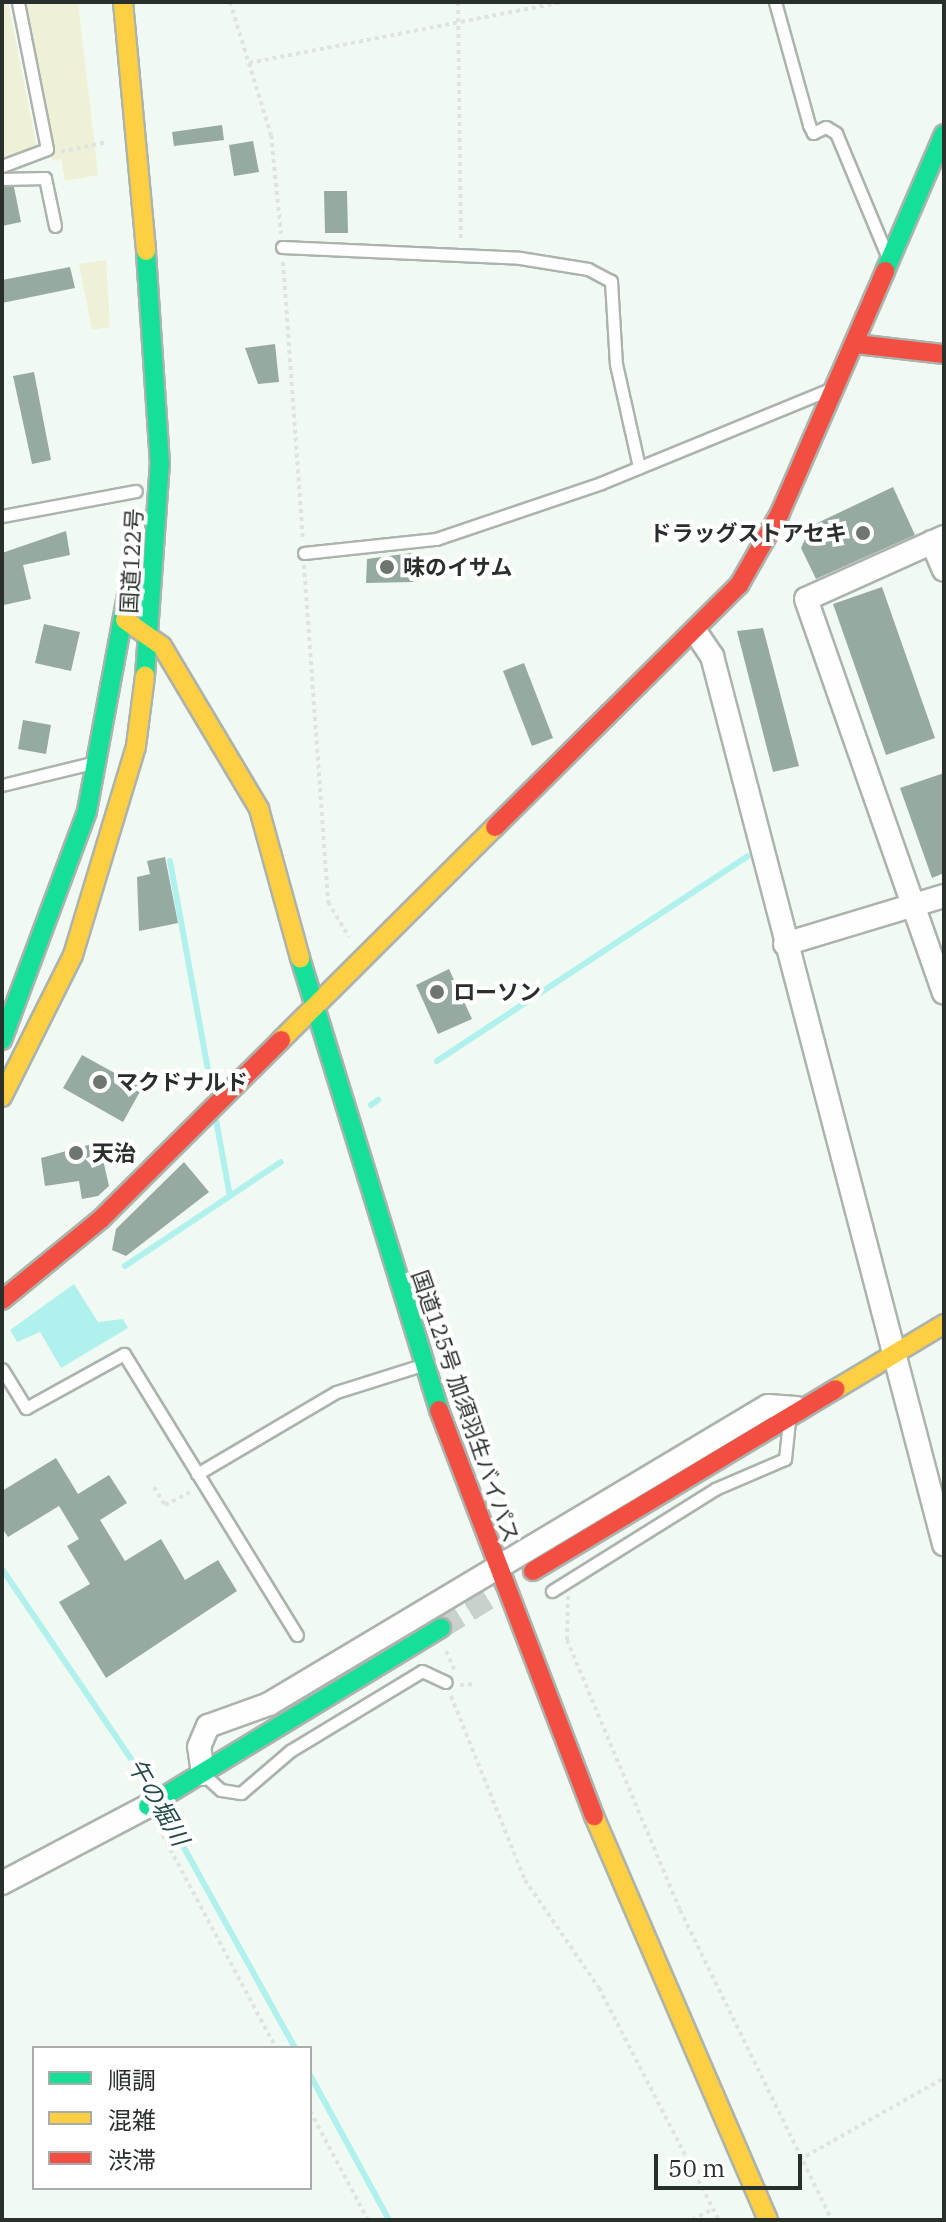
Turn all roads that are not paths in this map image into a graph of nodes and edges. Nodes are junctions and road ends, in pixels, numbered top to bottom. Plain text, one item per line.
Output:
1 (18, 2) edge
2 (123, 2) edge
3 (775, 2) edge
4 (107, 64) dead end
5 (944, 134) edge
6 (2, 166) edge
7 (2, 179) edge
8 (55, 226) dead end
9 (282, 247) road end
10 (890, 259) junction
11 (856, 344) junction
12 (944, 354) edge
13 (835, 390) junction
14 (135, 415) dead end
15 (639, 467) junction
16 (136, 483) joint
17 (2, 516) edge
18 (133, 520) dead end
19 (938, 539) edge
20 (304, 553) road end
21 (944, 570) edge
22 (129, 577) dead end
23 (125, 620) junction
24 (151, 633) junction
25 (697, 634) junction
26 (188, 728) dead end
27 (161, 729) dead end
28 (221, 740) junction
29 (136, 746) junction
30 (100, 761) junction
31 (2, 785) edge
32 (944, 896) edge
33 (911, 906) junction
34 (785, 944) junction
35 (944, 992) edge
36 (315, 1009) junction
37 (2, 1040) edge
38 (2, 1097) edge
39 (2, 1300) edge
40 (944, 1324) edge
41 (895, 1352) junction
42 (423, 1364) junction
43 (2, 1369) edge
44 (792, 1411) junction
45 (197, 1474) junction
46 (944, 1544) edge
47 (498, 1567) junction
48 (533, 1571) tunnel mouth
49 (552, 1591) dead end
50 (297, 1635) dead end
51 (442, 1636) tunnel mouth
52 (446, 1682) road end
53 (203, 1774) junction
54 (148, 1806) joint
55 (2, 1883) edge
56 (768, 2220) edge

1 - 6 lane
2 - 24 main road, 国道122号
3 - 10 lane
4 - 14 main road
5 - 10 main road
7 - 8 lane
9 - 15 lane
10 - 11 main road
11 - 12 main road
11 - 13 main road
13 - 15 lane
13 - 25 main road
15 - 20 lane
16 - 17 lane
16 - 18 main road, 国道122号
19 - 21 street
19 - 33 street
22 - 23 main road, 国道122号
23 - 24 main road
23 - 30 main road, 国道122号
24 - 28 main road, 国道125号 加須羽生バイパス
24 - 29 main road, 国道122号
25 - 34 street
25 - 36 main road
26 - 28 main road
27 - 29 main road
28 - 36 main road, 国道125号 加須羽生バイパス
29 - 38 main road, 国道122号
30 - 31 lane
30 - 37 main road, 国道122号
32 - 33 street
33 - 34 street
33 - 35 street
34 - 41 street
36 - 39 main road
36 - 42 main road, 国道125号 加須羽生バイパス
40 - 41 main road
41 - 44 main road
41 - 46 street
42 - 45 lane
42 - 47 main road, 国道125号 加須羽生バイパス
43 - 45 lane
44 - 47 street
44 - 48 main road
44 - 49 lane
45 - 50 lane
47 - 53 street
47 - 56 main road, 国道125号 加須羽生バイパス
51 - 53 main road
52 - 53 lane
53 - 54 main road
54 - 55 street

